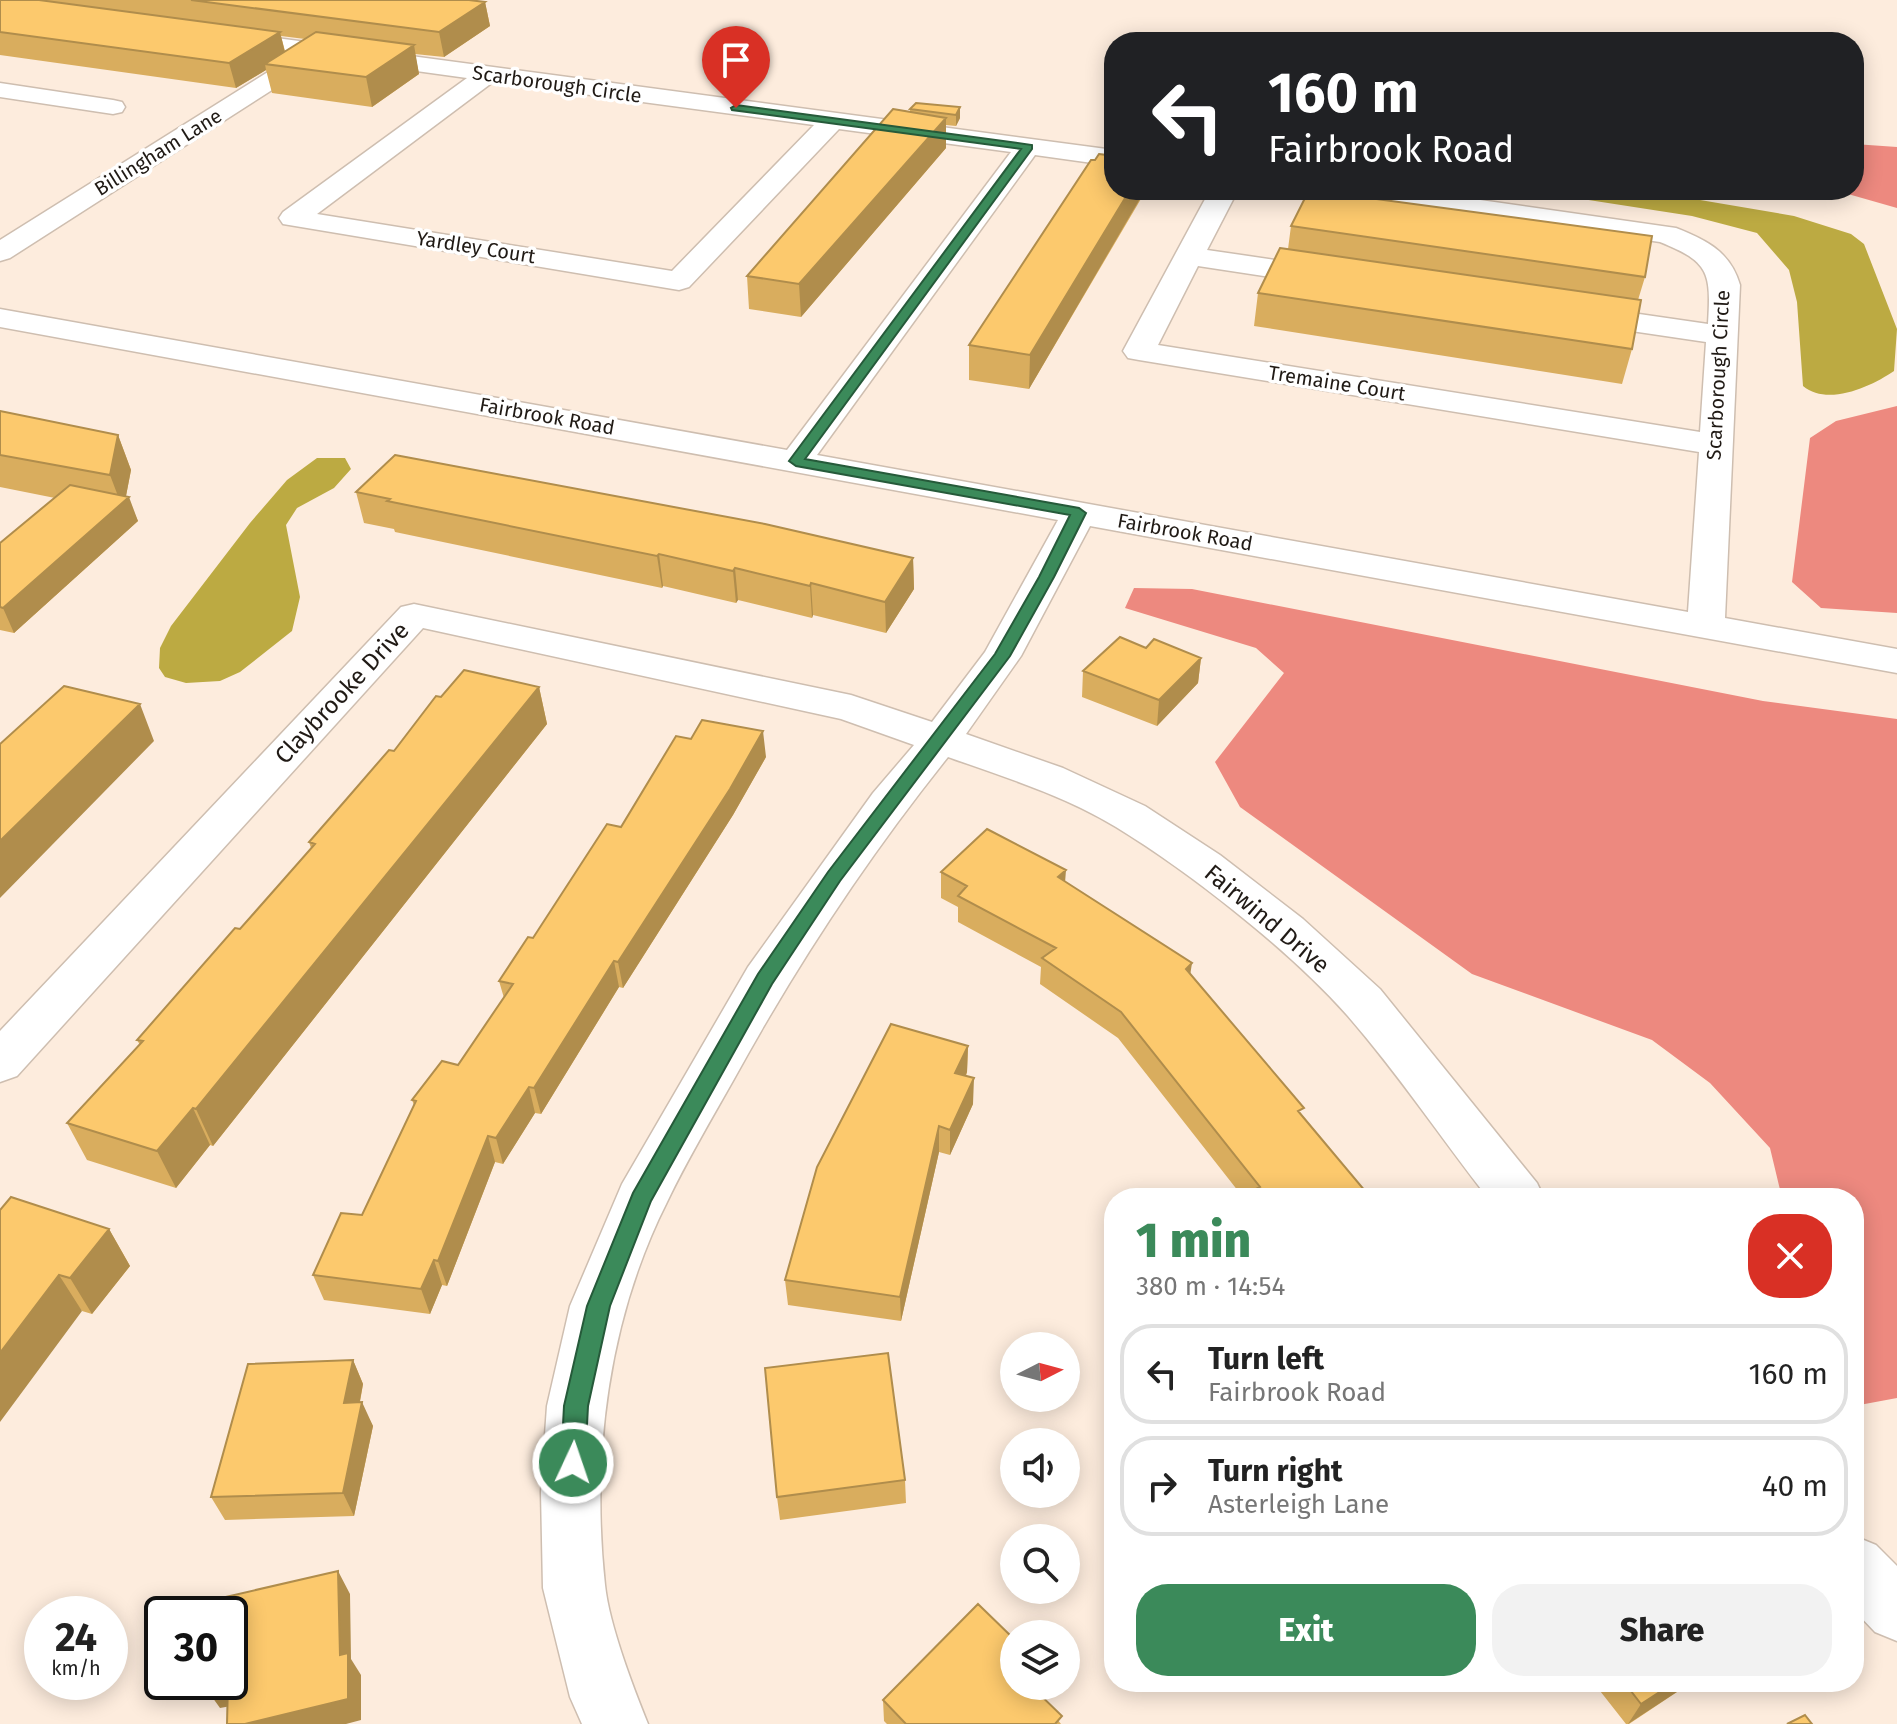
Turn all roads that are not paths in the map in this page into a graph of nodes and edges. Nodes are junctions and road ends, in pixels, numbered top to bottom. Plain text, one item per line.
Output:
1 (207, 36) edge
2 (317, 51) junction
3 (488, 74) junction
4 (0, 90) edge
5 (113, 107) dead end
6 (832, 121) junction
7 (1028, 147) junction
8 (1104, 157) edge
9 (1219, 200) edge
10 (1425, 200) edge
11 (0, 252) edge
12 (1189, 256) junction
13 (1361, 282) edge
14 (1549, 310) edge
15 (0, 318) edge
16 (1721, 335) junction
17 (1714, 444) junction
18 (796, 461) junction
19 (1079, 513) junction
20 (1706, 626) junction
21 (1897, 661) edge
22 (941, 739) junction
23 (0, 1063) edge
24 (1510, 1188) edge
25 (1864, 1576) edge
26 (1897, 1610) edge
27 (615, 1724) edge

1 - 2 street, Scarborough Circle
2 - 3 street, Scarborough Circle
2 - 11 street, Billingham Lane
3 - 6 street, Scarborough Circle
3 - 6 street, Yardley Court
4 - 5 street
6 - 7 street, Scarborough Circle
7 - 8 street, Scarborough Circle
7 - 18 street
9 - 12 street, Tremaine Court
10 - 16 street, Scarborough Circle
12 - 13 street
12 - 17 street, Tremaine Court
14 - 16 street
15 - 18 street, Fairbrook Road
16 - 17 street, Scarborough Circle
17 - 20 street, Scarborough Circle
18 - 19 street, Fairbrook Road
19 - 20 street, Fairbrook Road
19 - 22 street
20 - 21 street, Fairbrook Road
22 - 23 street, Claybrooke Drive
22 - 24 street, Fairwind Drive
22 - 27 street
25 - 26 street

